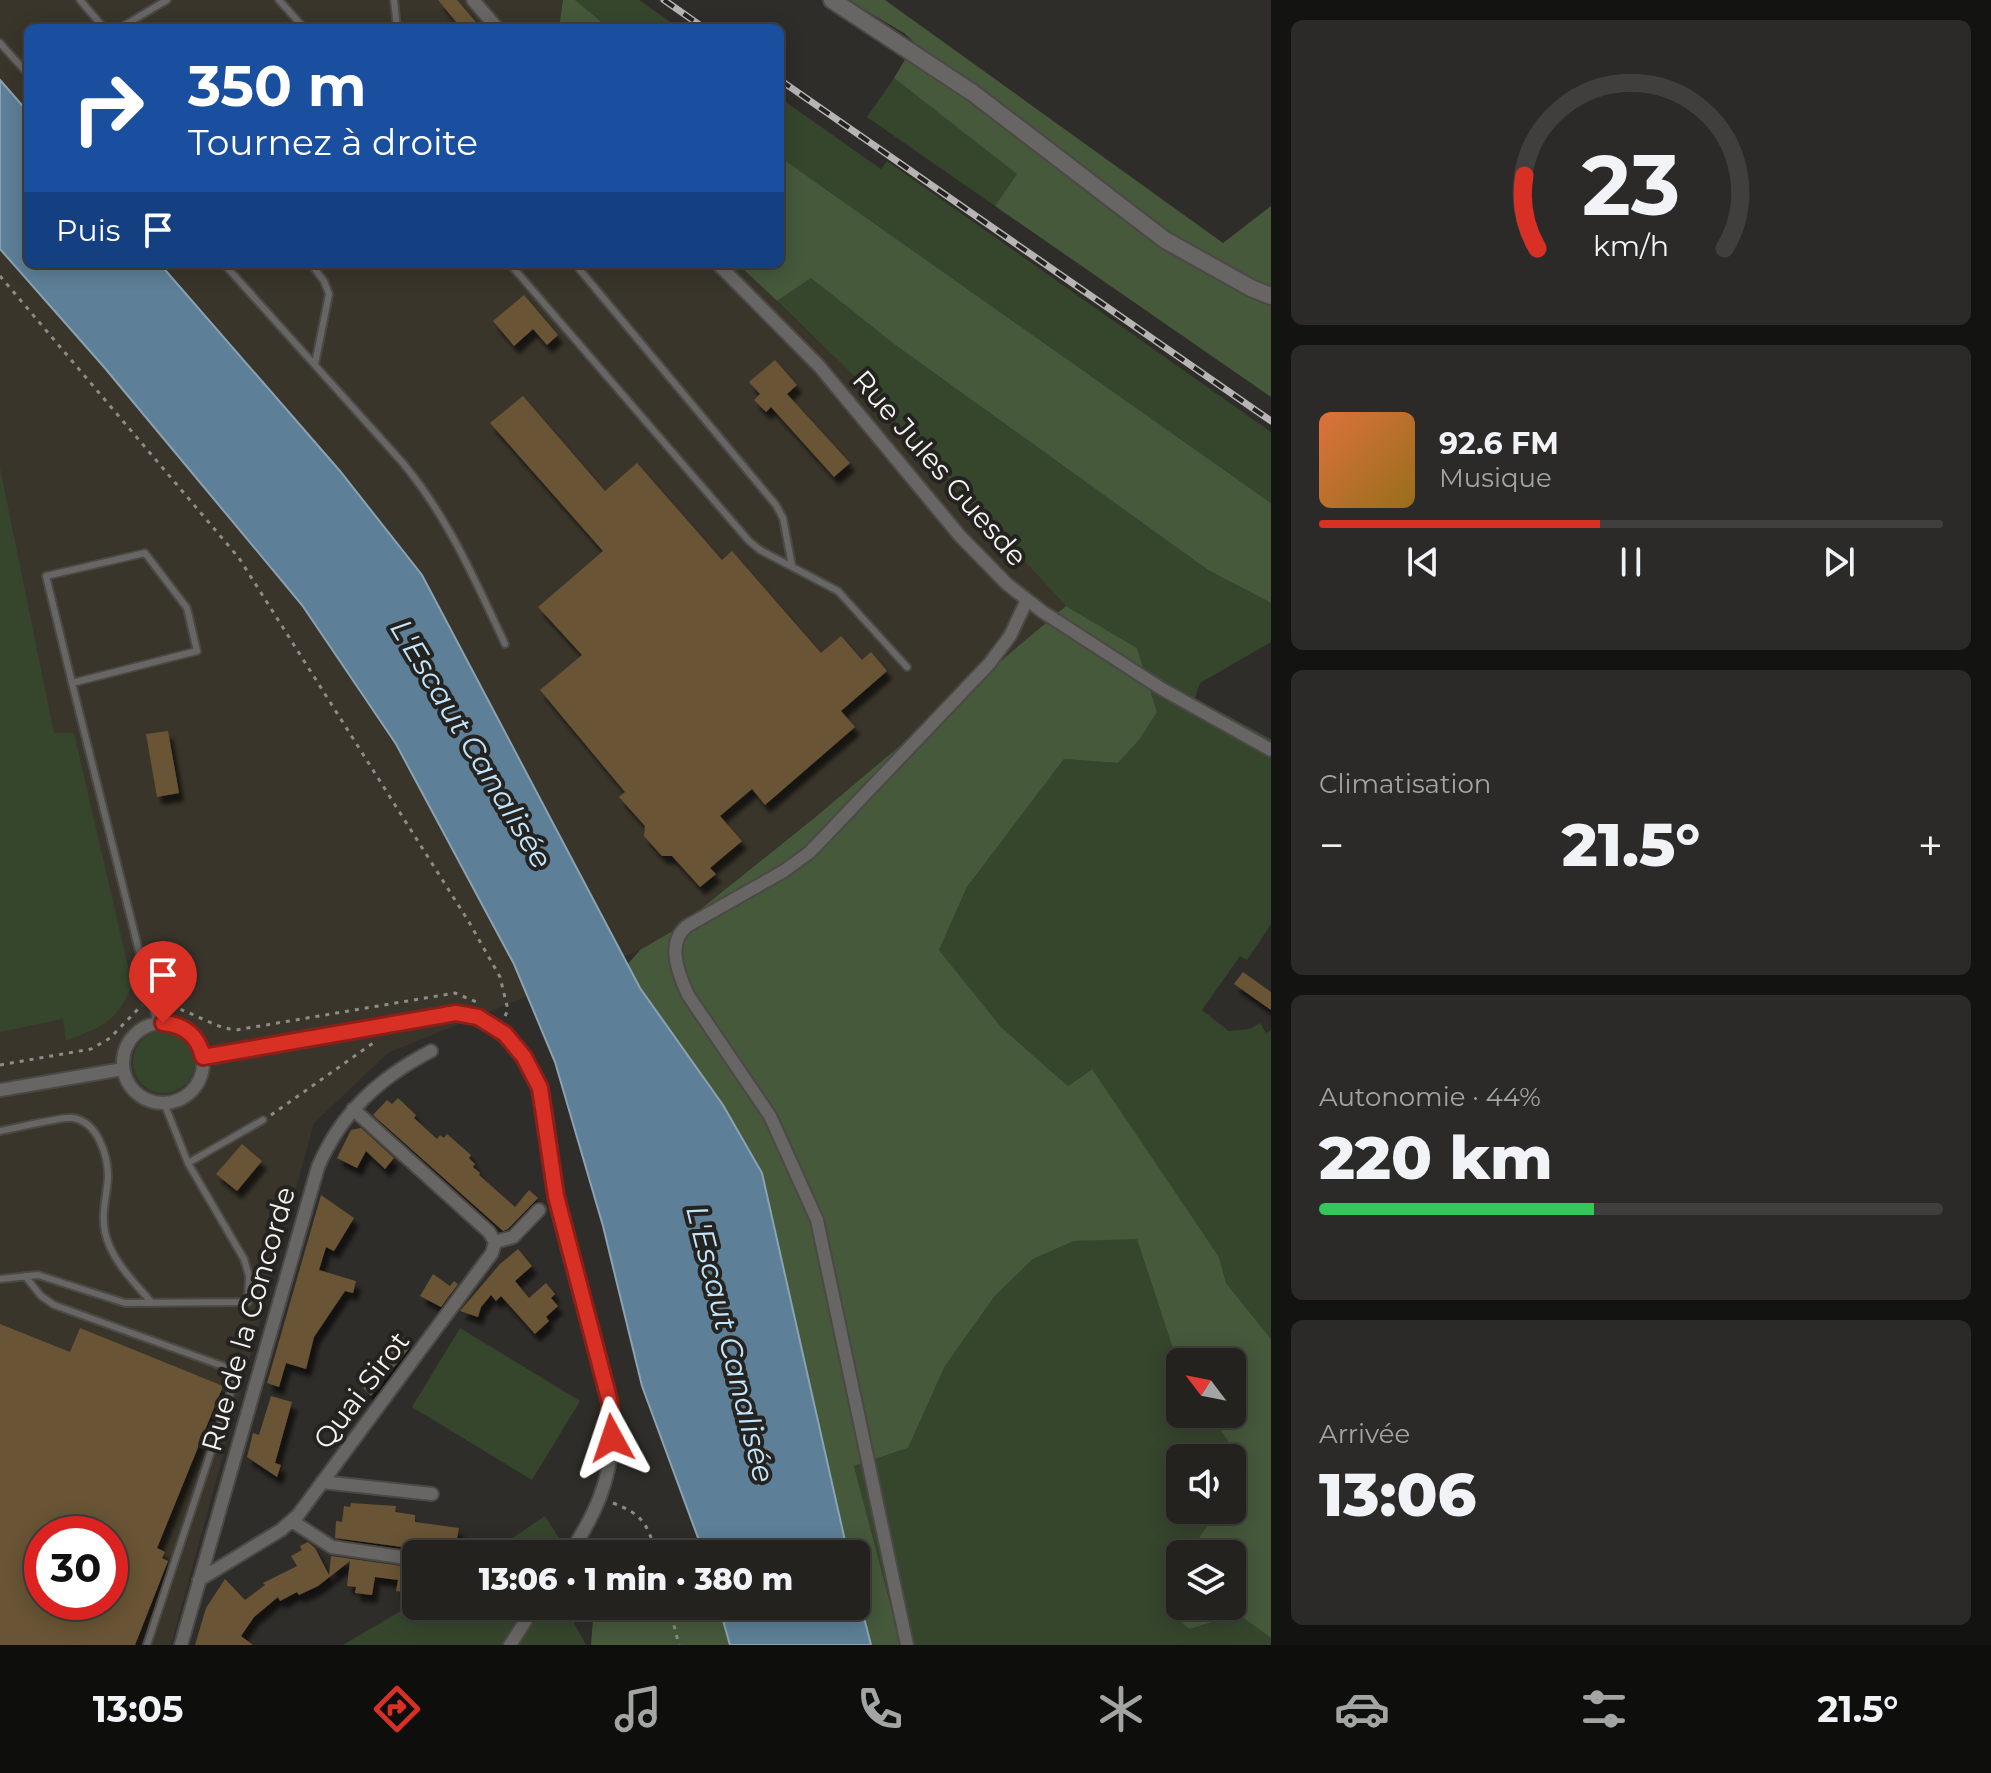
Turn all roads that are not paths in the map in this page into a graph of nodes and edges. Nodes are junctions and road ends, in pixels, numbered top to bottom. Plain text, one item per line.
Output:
1 (80, 0) edge
2 (167, 0) edge
3 (279, 0) edge
4 (394, 0) edge
5 (473, 0) edge
6 (832, 0) edge
7 (101, 24) edge
8 (127, 24) edge
9 (300, 24) edge
10 (397, 24) edge
11 (494, 24) edge
12 (0, 43) edge
13 (24, 70) edge
14 (228, 268) edge
15 (314, 268) edge
16 (513, 268) edge
17 (578, 268) edge
18 (722, 268) edge
19 (1225, 273) junction
20 (1271, 285) edge
21 (1271, 296) edge
22 (315, 364) junction
23 (792, 566) junction
24 (1027, 600) junction
25 (505, 644) dead end
26 (907, 667) dead end
27 (72, 683) junction
28 (1271, 750) edge
29 (157, 1023) junction
30 (431, 1051) dead end
31 (203, 1057) junction
32 (123, 1069) junction
33 (0, 1090) edge
34 (164, 1103) junction
35 (353, 1109) junction
36 (263, 1120) road end
37 (0, 1131) edge
38 (188, 1163) junction
39 (539, 1210) dead end
40 (495, 1242) junction
41 (25, 1276) junction
42 (0, 1279) edge
43 (152, 1303) junction
44 (322, 1482) junction
45 (432, 1494) dead end
46 (292, 1521) junction
47 (577, 1540) edge
48 (402, 1557) edge
49 (199, 1580) junction
50 (526, 1620) edge
51 (147, 1645) edge
52 (181, 1645) edge
53 (510, 1645) edge
54 (907, 1645) edge

1 - 7 lane
2 - 8 lane
3 - 9 lane
4 - 10 lane
5 - 11 street
6 - 19 street
12 - 13 lane
14 - 22 lane
15 - 22 lane
16 - 23 lane
17 - 23 lane
18 - 24 street, Rue Jules Guesde
19 - 20 street
19 - 21 street
22 - 25 lane
23 - 26 lane
24 - 28 street, Rue Jules Guesde
24 - 54 street
27 - 27 lane
27 - 29 lane
29 - 31 street
29 - 32 street
30 - 35 street, Rue de la Concorde
31 - 34 street
31 - 47 street
32 - 33 street
32 - 34 street
34 - 38 lane
35 - 40 street
35 - 49 street, Rue de la Concorde
36 - 38 lane
37 - 43 lane
38 - 43 lane
39 - 40 street, Quai Sirot
40 - 44 street, Quai Sirot
41 - 42 lane
41 - 43 lane
41 - 51 lane
44 - 45 street
44 - 46 street, Quai Sirot
46 - 48 street
46 - 49 street, Quai Sirot
49 - 52 street, Rue de la Concorde
50 - 53 street

